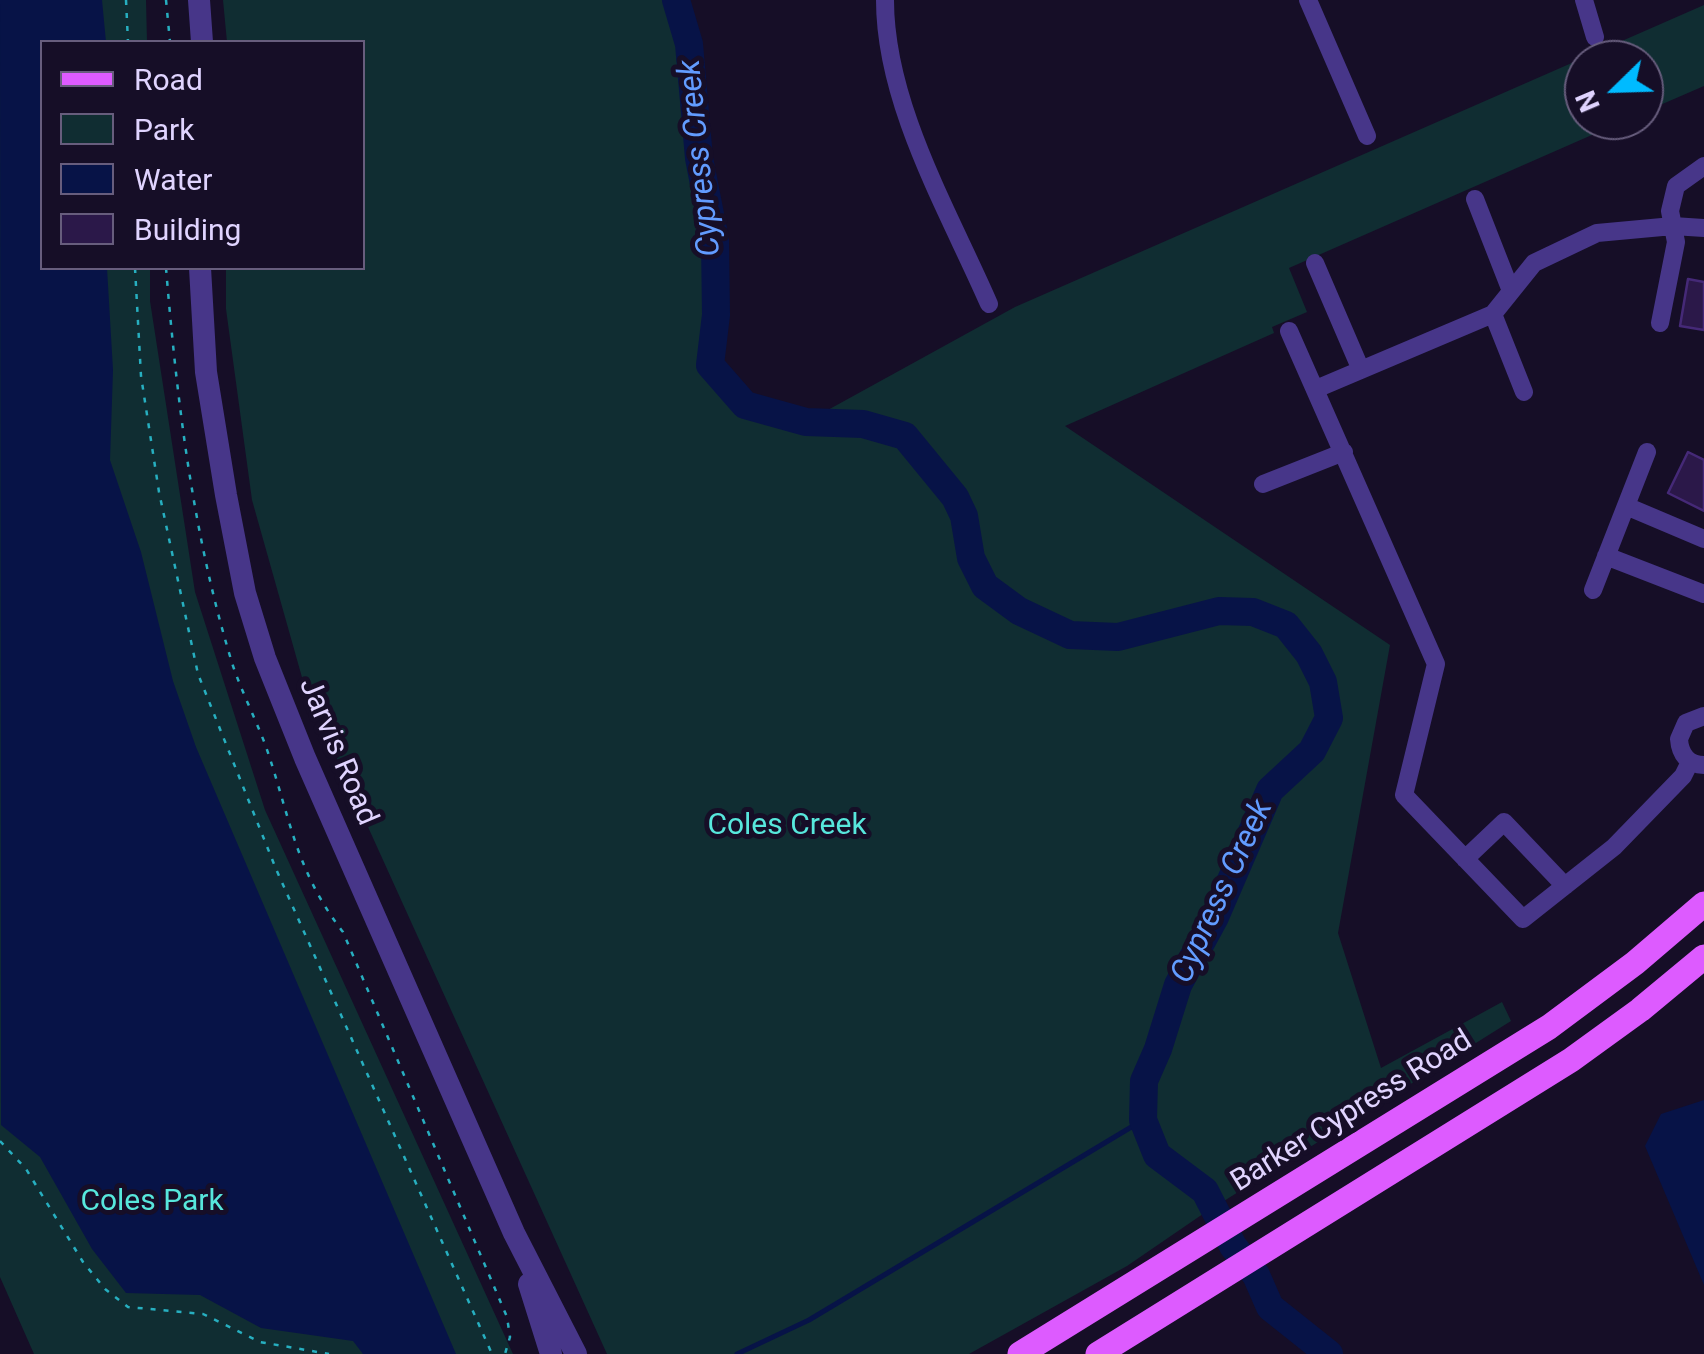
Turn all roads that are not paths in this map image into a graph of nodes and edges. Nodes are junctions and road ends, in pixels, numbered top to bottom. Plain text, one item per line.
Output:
1 (199, 0) edge
2 (885, 0) edge
3 (1308, 0) edge
4 (1584, 0) edge
5 (1596, 37) dead end
6 (202, 40) edge
7 (1368, 136) dead end
8 (1704, 166) edge
9 (1474, 199) dead end
10 (1673, 226) junction
11 (1704, 228) edge
12 (1314, 263) dead end
13 (200, 270) edge
14 (1512, 291) junction
15 (989, 304) dead end
16 (1493, 314) junction
17 (1660, 323) dead end
18 (1288, 330) dead end
19 (1361, 370) junction
20 (1316, 388) junction
21 (1524, 392) dead end
22 (1344, 452) junction
23 (1647, 452) dead end
24 (1263, 484) dead end
25 (1626, 506) junction
26 (1704, 539) edge
27 (1606, 556) junction
28 (1592, 590) dead end
29 (1704, 594) edge
30 (1704, 716) edge
31 (1697, 764) edge
32 (1465, 858) junction
33 (1565, 886) junction
34 (1704, 904) edge
35 (1704, 957) edge
36 (1549, 1027) junction
37 (1571, 1060) junction
38 (514, 1233) junction
39 (552, 1354) edge
40 (576, 1354) edge
41 (1020, 1354) edge
42 (1098, 1354) edge

1 - 6 street
2 - 15 street
3 - 7 street
4 - 5 street
8 - 10 street
9 - 14 street
10 - 11 street
10 - 14 street
10 - 17 street
12 - 19 street
13 - 38 street, Jarvis Road
14 - 16 street
16 - 19 street
16 - 21 street
18 - 20 street
19 - 20 street
20 - 22 street
22 - 24 street
22 - 32 street
23 - 25 street
25 - 26 street
25 - 27 street
27 - 28 street
27 - 29 street
30 - 31 street
31 - 33 street
32 - 33 street
32 - 33 street
34 - 36 main road, Barker Cypress Road
35 - 37 main road
36 - 37 main road
36 - 41 main road, Barker Cypress Road
37 - 42 main road
38 - 39 street, Jarvis Road
38 - 40 street, Jarvis Road

